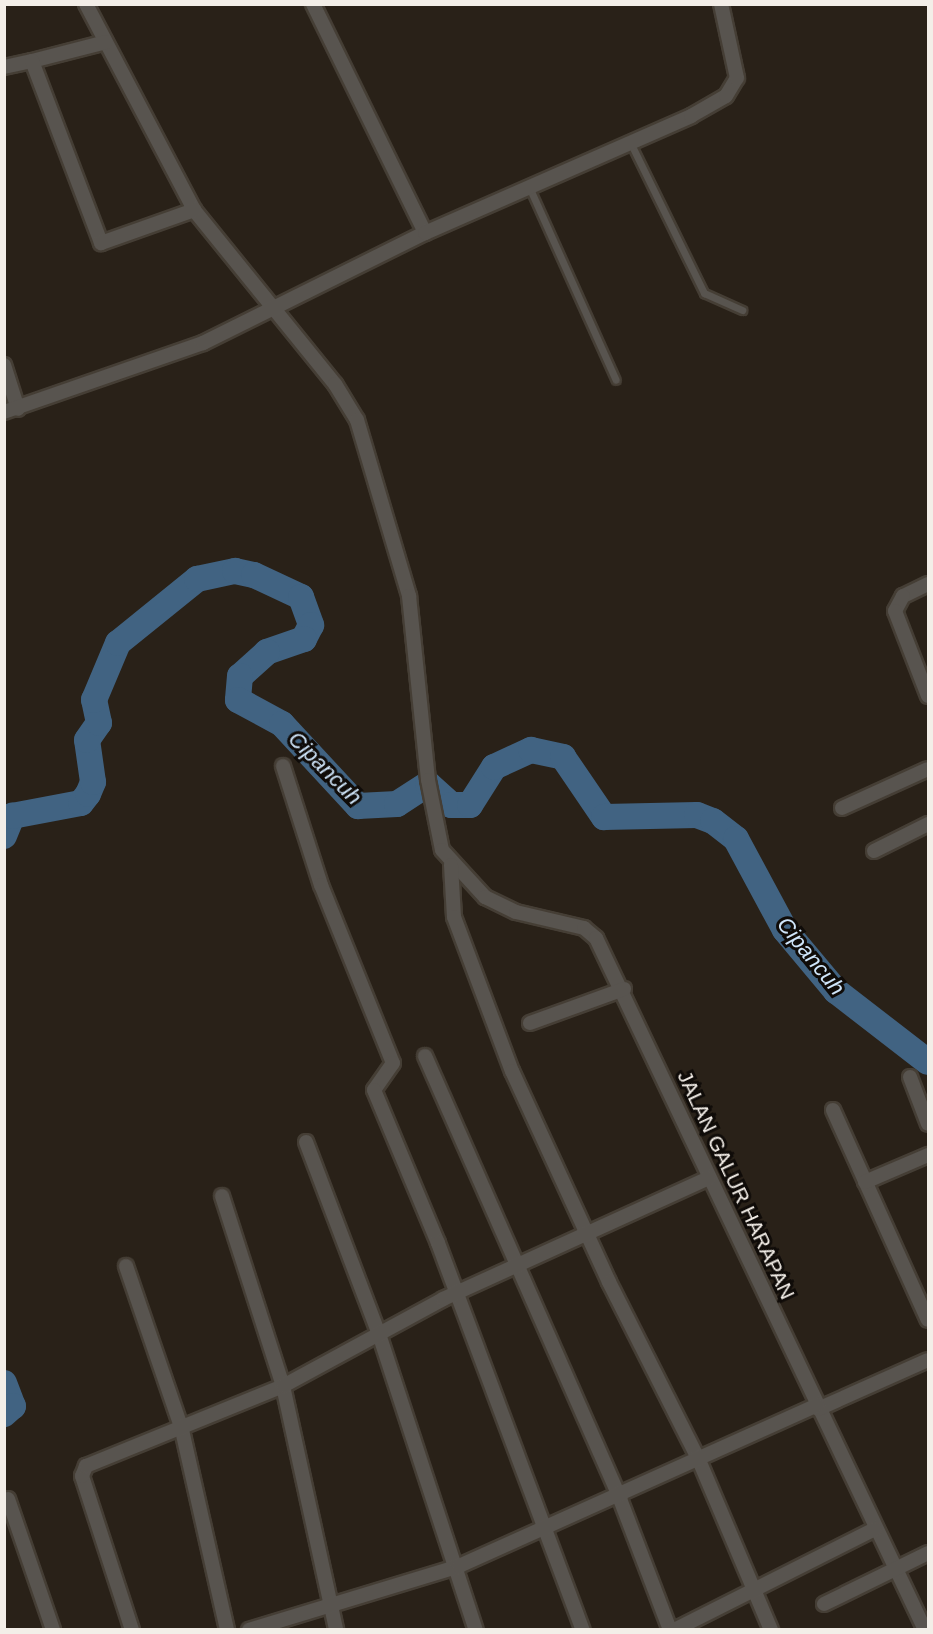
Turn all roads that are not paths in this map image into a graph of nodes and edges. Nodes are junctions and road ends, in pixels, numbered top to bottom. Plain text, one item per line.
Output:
1 (86, 4) edge
2 (313, 4) edge
3 (721, 4) edge
4 (106, 42) junction
5 (32, 61) junction
6 (4, 67) edge
7 (632, 146) junction
8 (530, 189) junction
9 (194, 210) junction
10 (425, 233) junction
11 (270, 308) junction
12 (742, 310) dead end
13 (4, 365) edge
14 (616, 380) dead end
15 (18, 409) junction
16 (4, 412) edge
17 (928, 584) edge
18 (928, 696) edge
19 (283, 766) dead end
20 (928, 770) edge
21 (842, 808) dead end
22 (928, 824) edge
23 (874, 851) dead end
24 (452, 865) junction
25 (624, 989) junction
26 (530, 1023) dead end
27 (425, 1056) dead end
28 (909, 1077) dead end
29 (833, 1110) dead end
30 (928, 1124) edge
31 (306, 1142) dead end
32 (928, 1155) edge
33 (709, 1178) junction
34 (865, 1182) junction
35 (222, 1196) dead end
36 (586, 1233) junction
37 (519, 1264) junction
38 (126, 1266) dead end
39 (457, 1293) junction
40 (928, 1320) edge
41 (379, 1334) junction
42 (928, 1360) edge
43 (283, 1386) junction
44 (818, 1407) junction
45 (182, 1430) junction
46 (698, 1458) junction
47 (618, 1494) junction
48 (8, 1499) dead end
49 (544, 1529) junction
50 (876, 1529) junction
51 (928, 1553) edge
52 (459, 1566) junction
53 (895, 1568) junction
54 (754, 1585) junction
55 (824, 1604) dead end
56 (330, 1609) junction
57 (53, 1629) edge
58 (132, 1629) edge
59 (227, 1629) edge
60 (249, 1629) edge
61 (336, 1629) edge
62 (476, 1629) edge
63 (583, 1629) edge
64 (672, 1629) edge
65 (771, 1629) edge
66 (925, 1629) edge

1 - 4 street, JALAN GALUR HARAPAN
2 - 10 street
3 - 7 street
4 - 5 street
4 - 9 street, JALAN GALUR HARAPAN
5 - 6 street
5 - 9 street
7 - 8 street
7 - 12 lane
8 - 10 street
8 - 14 lane
9 - 11 street, JALAN GALUR HARAPAN
10 - 11 street
11 - 15 street
11 - 24 street, JALAN GALUR HARAPAN
13 - 15 street
15 - 16 street
17 - 18 street
19 - 39 street
20 - 21 street
22 - 23 street
24 - 25 street, JALAN GALUR HARAPAN
24 - 36 street
25 - 26 street
25 - 33 street, JALAN GALUR HARAPAN
27 - 37 street
28 - 30 street
29 - 34 street
31 - 41 street
32 - 34 street
33 - 36 street
33 - 44 street, JALAN GALUR HARAPAN
34 - 40 street
35 - 43 street
36 - 37 street
36 - 46 street
37 - 39 street
37 - 47 street
38 - 45 street
39 - 41 street
39 - 49 street
41 - 43 street
41 - 52 street
42 - 44 street
43 - 45 street
43 - 56 street
44 - 46 street
44 - 50 street, JALAN GALUR HARAPAN
45 - 58 street
45 - 59 street
46 - 47 street
46 - 54 street
47 - 49 street
47 - 64 street
48 - 57 street
49 - 52 street
49 - 63 street
50 - 53 street, JALAN GALUR HARAPAN
50 - 54 street
51 - 53 street
52 - 56 street
52 - 62 street
53 - 55 street
53 - 66 street, JALAN GALUR HARAPAN
54 - 64 street
54 - 65 street
56 - 60 street
56 - 61 street

